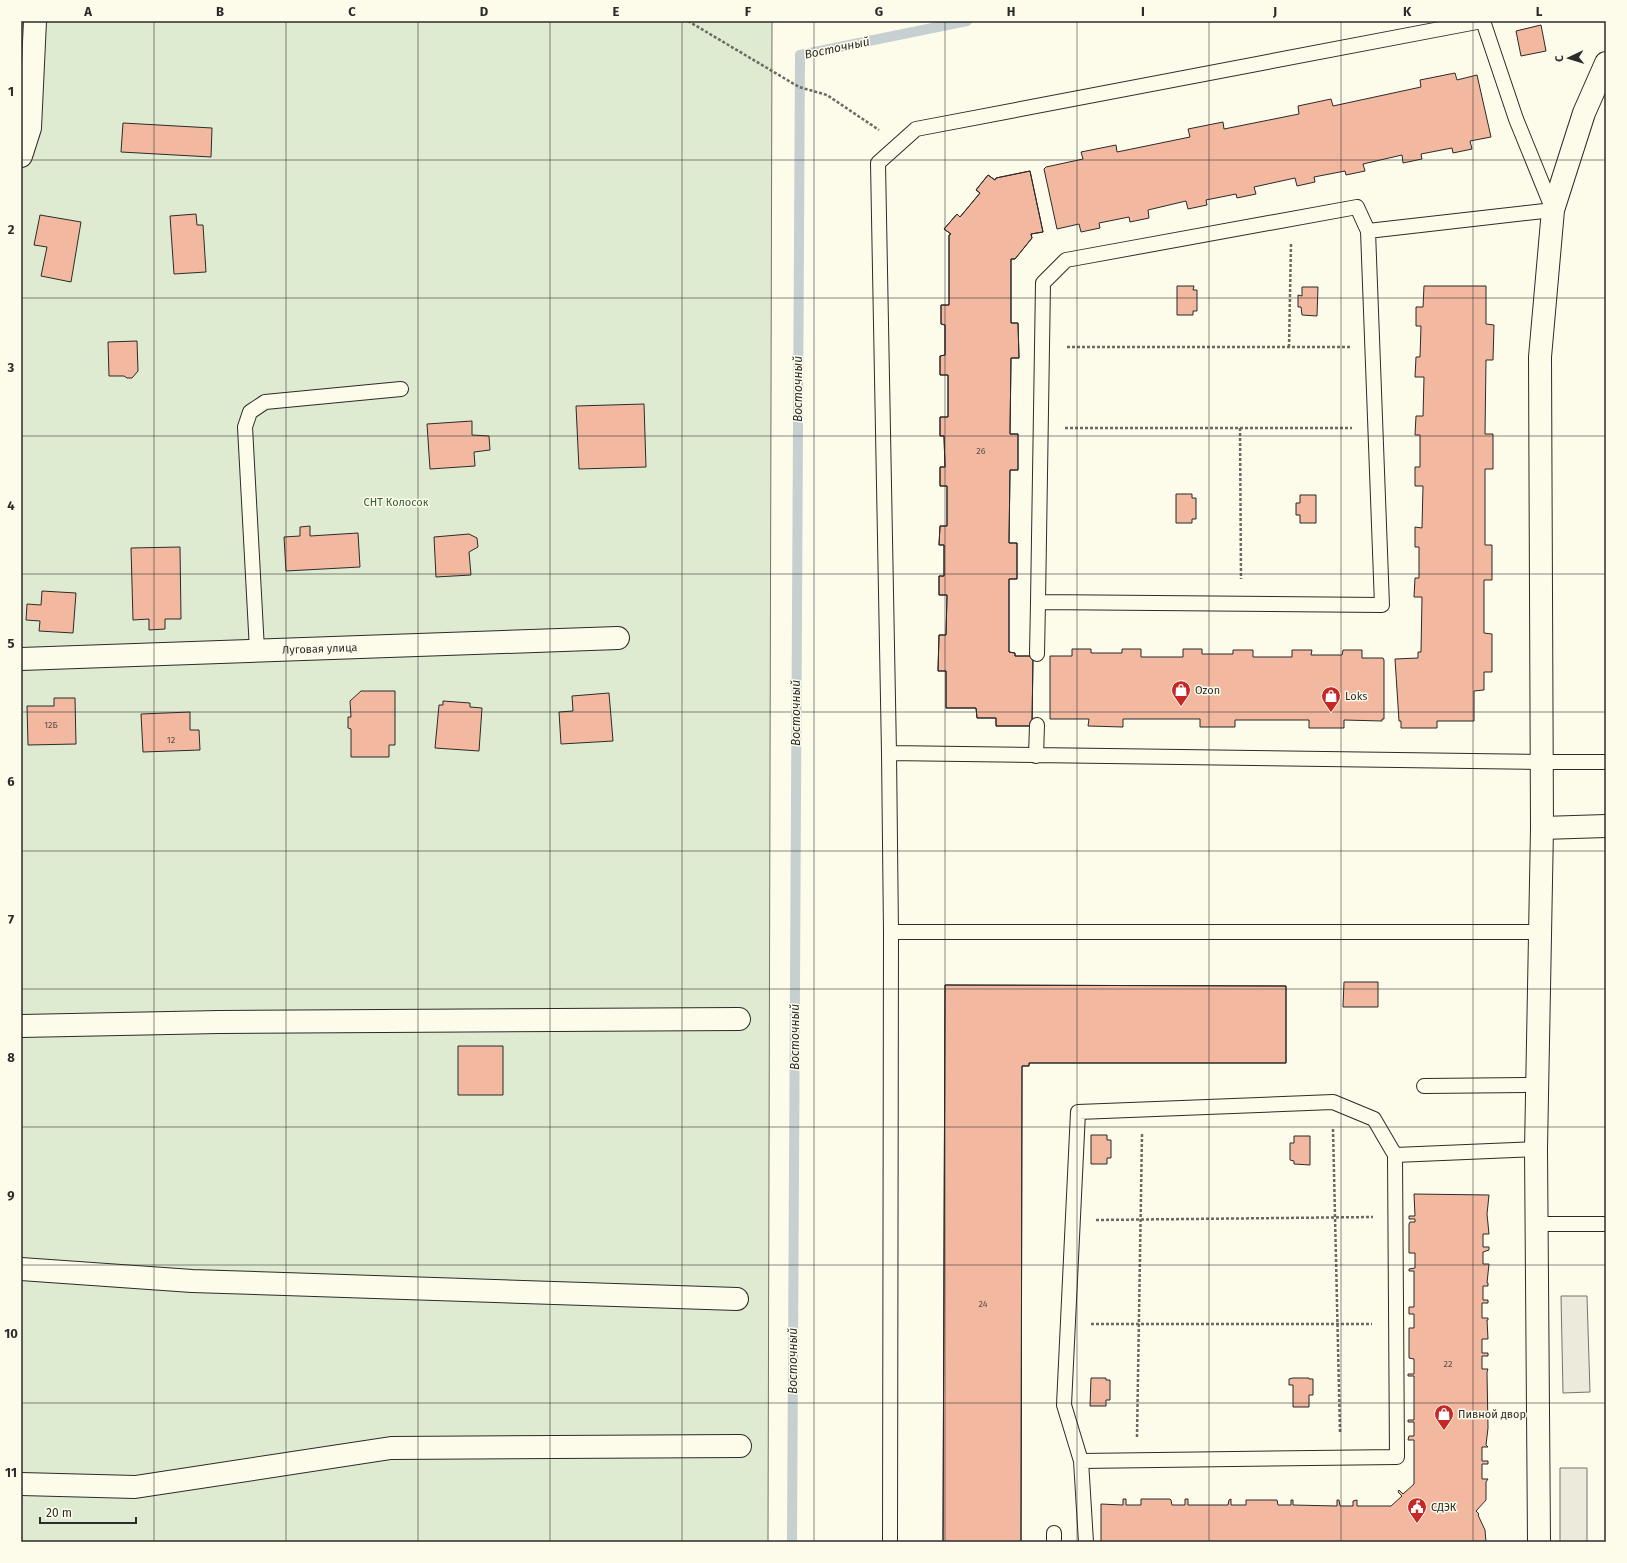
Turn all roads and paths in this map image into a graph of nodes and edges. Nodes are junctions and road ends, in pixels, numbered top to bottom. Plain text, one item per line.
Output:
1 (35, 21) edge
2 (688, 21) edge
3 (1482, 21) edge
4 (1606, 63) edge
5 (899, 144) junction
6 (21, 156) edge
7 (1553, 210) junction
8 (1292, 219) junction
9 (1368, 231) junction
10 (1042, 346) junction
11 (1289, 347) junction
12 (1372, 347) junction
13 (401, 389) dead end
14 (1041, 428) junction
15 (1240, 428) junction
16 (1375, 428) junction
17 (1038, 602) junction
18 (1241, 604) junction
19 (618, 638) dead end
20 (257, 650) junction
21 (1037, 654) dead end
22 (21, 659) edge
23 (1037, 725) dead end
24 (889, 753) junction
25 (1036, 756) junction
26 (1542, 762) junction
27 (1606, 762) edge
28 (1606, 826) edge
29 (1542, 828) junction
30 (891, 932) junction
31 (1540, 932) junction
32 (739, 1019) dead end
33 (21, 1026) edge
34 (1424, 1086) dead end
35 (1537, 1086) junction
36 (1333, 1102) junction
37 (1142, 1109) junction
38 (1536, 1149) junction
39 (1395, 1155) junction
40 (1396, 1216) junction
41 (1335, 1217) junction
42 (1140, 1219) junction
43 (1073, 1220) junction
44 (1537, 1224) junction
45 (1606, 1224) edge
46 (21, 1269) edge
47 (737, 1299) dead end
48 (1068, 1324) junction
49 (1138, 1324) junction
50 (1337, 1324) junction
51 (1396, 1324) junction
52 (740, 1446) dead end
53 (1340, 1458) junction
54 (1081, 1461) junction
55 (1137, 1461) junction
56 (21, 1484) edge
57 (890, 1542) edge
58 (1086, 1542) edge
59 (1539, 1542) edge

1 - 6 street
2 - 5 path
3 - 5 lane
3 - 7 lane
4 - 7 street
5 - 24 lane
7 - 9 lane
7 - 26 street
8 - 9 lane
8 - 10 lane
8 - 11 path
9 - 12 lane
10 - 11 path
10 - 14 lane
11 - 12 path
12 - 16 lane
13 - 20 lane
14 - 15 path
14 - 17 lane
15 - 16 path
15 - 18 path
16 - 18 lane
17 - 18 lane
17 - 21 lane
19 - 20 street, Луговая улица
20 - 22 street, Луговая улица
23 - 25 lane
24 - 25 lane
24 - 30 lane
25 - 26 lane
26 - 27 lane
26 - 29 street
28 - 29 street
29 - 31 street
30 - 31 lane
30 - 57 lane
31 - 35 street
32 - 33 street
34 - 35 lane
35 - 38 street
36 - 37 lane
36 - 39 lane
36 - 41 path
37 - 42 path
37 - 43 lane
38 - 39 lane
38 - 44 street
39 - 40 lane
40 - 41 path
40 - 51 lane
41 - 42 path
41 - 50 path
42 - 43 path
42 - 49 path
43 - 48 lane
44 - 45 lane
44 - 59 street
46 - 47 street
48 - 49 path
48 - 54 lane
49 - 50 path
49 - 55 path
50 - 51 path
50 - 53 path
51 - 53 lane
52 - 56 street
53 - 55 lane
54 - 55 lane
54 - 58 lane

